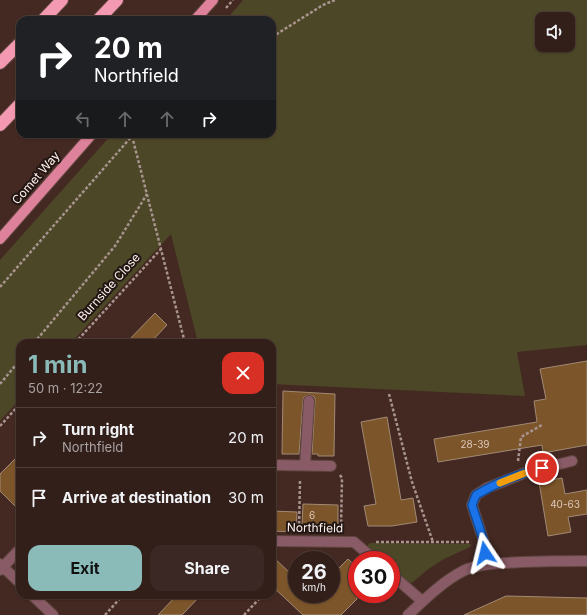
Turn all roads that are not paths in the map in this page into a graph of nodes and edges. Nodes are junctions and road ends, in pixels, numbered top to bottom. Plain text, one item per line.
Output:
1 (62, 0) edge
2 (117, 0) edge
3 (212, 0) edge
4 (47, 16) edge
5 (102, 16) edge
6 (198, 16) edge
7 (16, 47) edge
8 (0, 64) edge
9 (16, 108) edge
10 (0, 125) edge
11 (88, 138) edge
12 (0, 239) edge
13 (309, 401) dead end
14 (572, 461) dead end
15 (276, 465) edge
16 (303, 465) junction
17 (331, 466) road end
18 (276, 541) edge
19 (364, 551) edge
20 (16, 553) edge
21 (587, 561) edge
22 (486, 564) junction
23 (1, 567) edge
24 (16, 580) edge
25 (400, 582) edge
26 (36, 599) edge
27 (422, 601) junction
28 (53, 615) edge
29 (408, 615) edge

1 - 4 highway
2 - 5 highway
3 - 6 main road
7 - 8 highway
9 - 10 highway
11 - 12 main road, Comet Way
13 - 16 street
14 - 22 street
15 - 16 street
16 - 17 street
18 - 19 street, Northfield
20 - 23 street
21 - 22 street
22 - 27 street
23 - 24 street
25 - 27 street
26 - 28 street
27 - 29 street

